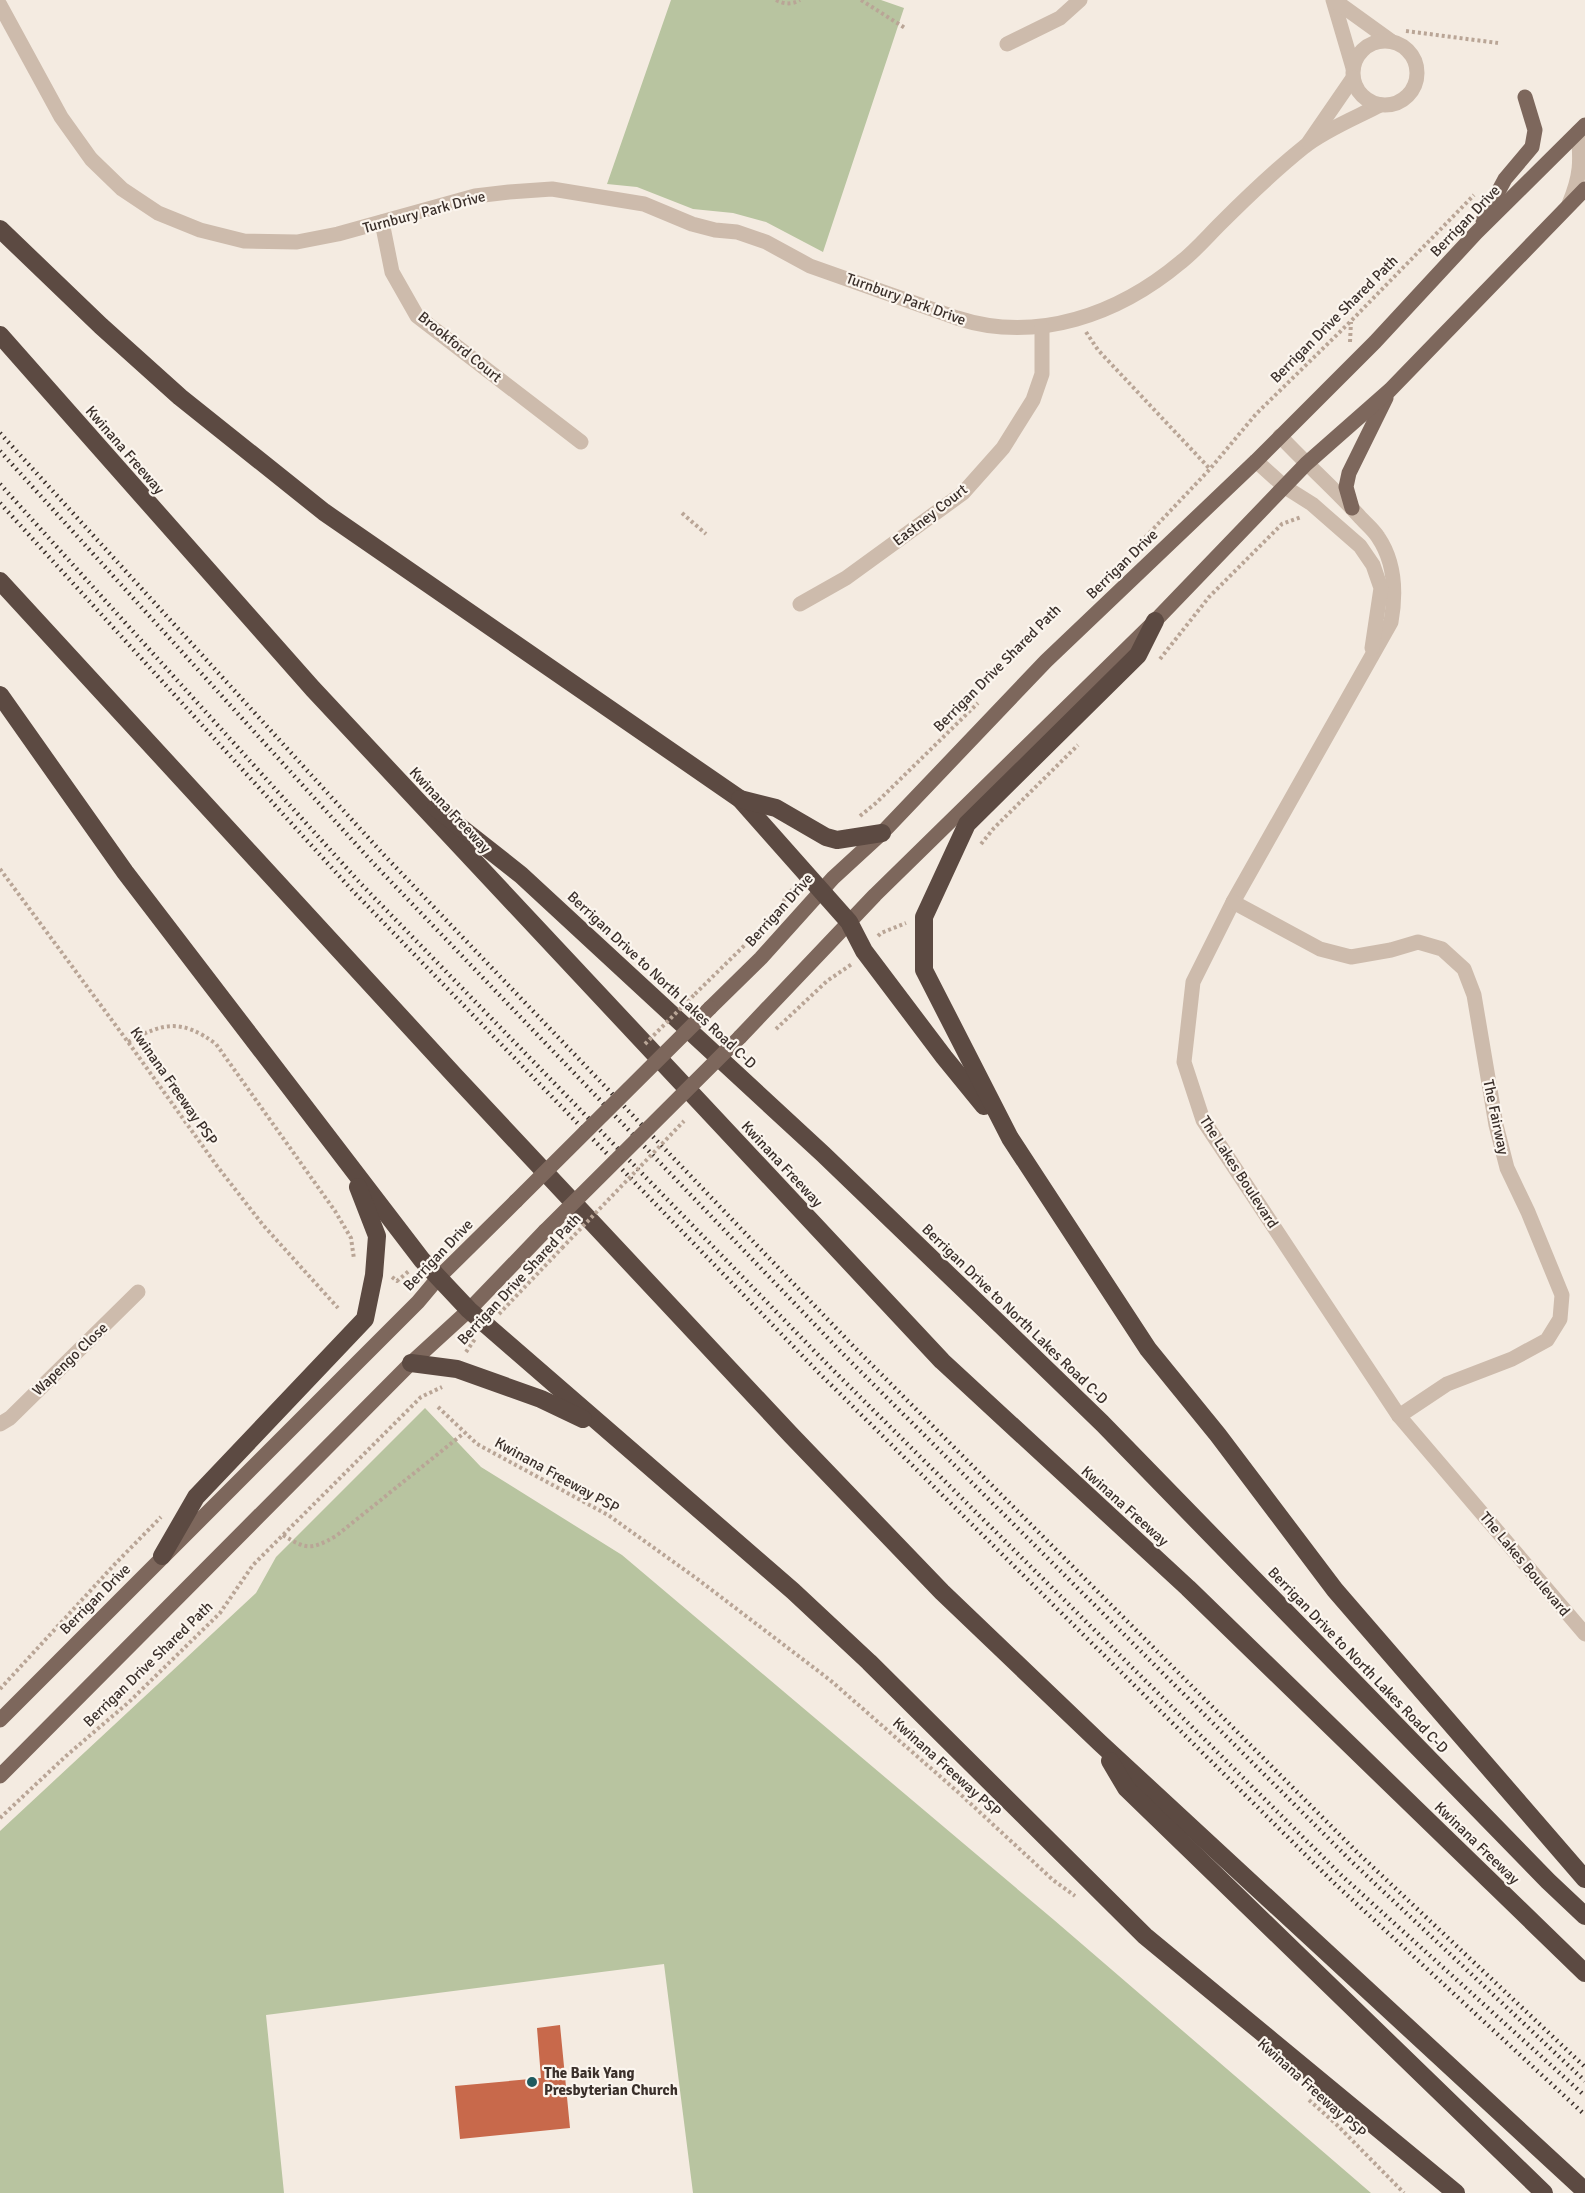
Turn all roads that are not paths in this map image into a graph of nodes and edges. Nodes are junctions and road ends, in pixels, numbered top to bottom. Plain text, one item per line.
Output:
1 (1080, 0) edge
2 (1334, 0) edge
3 (0, 5) edge
4 (1391, 41) junction
5 (1007, 44) dead end
6 (1353, 73) junction
7 (1525, 97) dead end
8 (1380, 105) junction
9 (1583, 130) edge
10 (1307, 144) junction
11 (1585, 189) edge
12 (1568, 206) junction
13 (382, 222) junction
14 (0, 229) edge
15 (1476, 233) junction
16 (1041, 327) junction
17 (0, 335) edge
18 (1390, 390) junction
19 (1280, 436) junction
20 (581, 442) dead end
21 (1256, 460) junction
22 (1306, 464) junction
23 (1285, 487) junction
24 (1352, 508) junction
25 (0, 581) edge
26 (800, 604) dead end
27 (1155, 621) junction
28 (1371, 654) junction
29 (0, 695) edge
30 (390, 772) junction
31 (740, 799) junction
32 (882, 833) junction
33 (823, 891) junction
34 (1233, 902) junction
35 (849, 922) junction
36 (1010, 1138) junction
37 (351, 1169) junction
38 (440, 1277) junction
39 (138, 1292) dead end
40 (469, 1310) junction
41 (411, 1363) junction
42 (1399, 1416) junction
43 (0, 1424) edge
44 (601, 1427) junction
45 (162, 1556) junction
46 (1585, 1634) edge
47 (0, 1720) edge
48 (1100, 1743) junction
49 (0, 1776) edge
50 (1585, 1879) edge
51 (1585, 1916) edge
52 (1585, 1973) edge
53 (1585, 2191) edge
54 (1456, 2193) edge
55 (1544, 2193) edge

1 - 5 street
2 - 4 street
2 - 6 street
3 - 13 street, Turnbury Park Drive
4 - 6 street
4 - 8 street
6 - 8 street
6 - 10 street, Turnbury Park Drive
7 - 15 main road
8 - 10 street, Turnbury Park Drive
9 - 12 street
9 - 15 main road, Berrigan Drive
10 - 16 street, Turnbury Park Drive
11 - 12 main road
12 - 18 main road
13 - 16 street, Turnbury Park Drive
13 - 20 street, Brookford Court
14 - 31 highway
15 - 19 main road, Berrigan Drive
16 - 26 street, Eastney Court
17 - 30 highway, Kwinana Freeway
18 - 22 main road
18 - 24 main road
19 - 21 main road, Berrigan Drive
19 - 22 street, The Lakes Boulevard
21 - 23 street, The Lakes Boulevard
21 - 32 main road, Berrigan Drive
22 - 23 main road
22 - 24 street, The Lakes Boulevard
23 - 27 main road
23 - 28 street, The Lakes Boulevard
24 - 28 street, The Lakes Boulevard
25 - 48 highway
27 - 35 main road
27 - 36 highway
28 - 34 street, The Lakes Boulevard
29 - 37 highway
30 - 51 highway, Berrigan Drive to North Lakes Road C-D
30 - 52 highway, Kwinana Freeway
31 - 32 highway
31 - 33 highway
32 - 33 main road, Berrigan Drive
33 - 35 highway
33 - 38 main road, Berrigan Drive, bridge
34 - 42 street, The Lakes Boulevard
34 - 42 street, The Fairway
35 - 36 highway
35 - 40 main road, bridge
36 - 50 highway
37 - 38 highway
37 - 45 highway
38 - 40 highway
38 - 45 main road, Berrigan Drive
39 - 43 street, Wapengo Close
40 - 41 main road
40 - 44 highway
41 - 44 highway
41 - 49 main road
42 - 46 street, The Lakes Boulevard
44 - 54 highway
45 - 47 main road, Berrigan Drive
48 - 53 highway
48 - 55 highway

